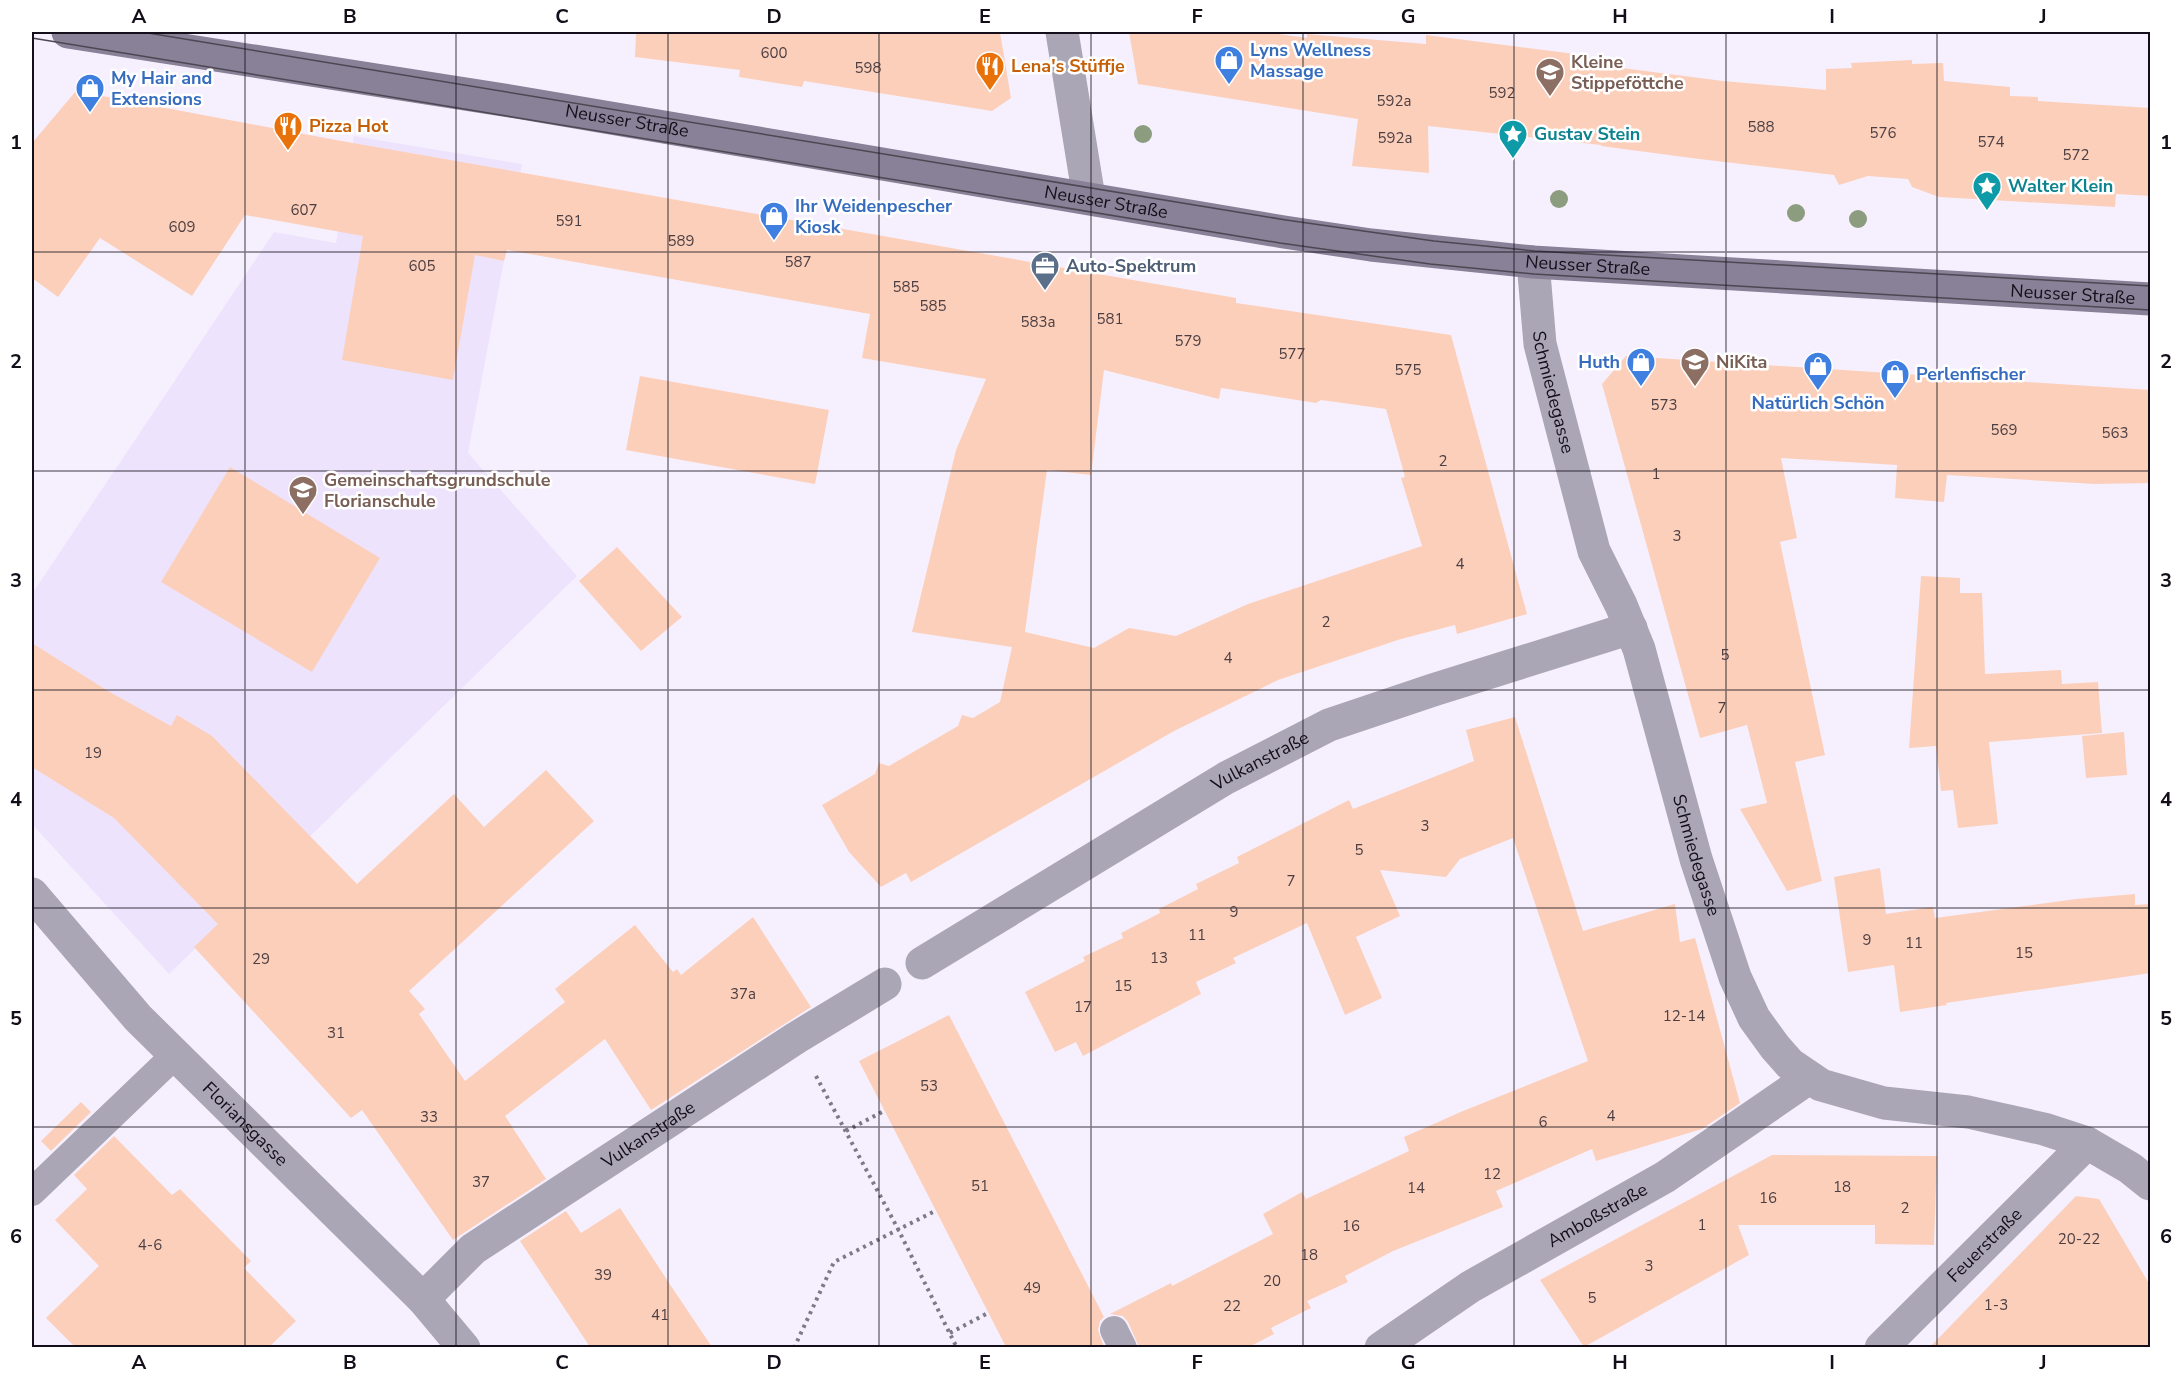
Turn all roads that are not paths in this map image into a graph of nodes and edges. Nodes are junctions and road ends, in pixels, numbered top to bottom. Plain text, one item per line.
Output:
1 (68, 32) edge
2 (1062, 32) edge
3 (114, 35) edge
4 (1089, 198) junction
5 (1533, 262) junction
6 (2151, 299) edge
7 (1631, 628) junction
8 (32, 894) edge
9 (922, 963) dead end
10 (885, 984) dead end
11 (175, 1055) junction
12 (1809, 1078) junction
13 (2087, 1143) junction
14 (2151, 1184) edge
15 (32, 1192) edge
16 (423, 1299) junction
17 (464, 1347) edge
18 (1380, 1347) edge
19 (1881, 1347) edge

1 - 3 main road, Neusser Straße
2 - 4 street
3 - 4 main road, Neusser Straße
4 - 5 main road, Neusser Straße
5 - 6 main road, Neusser Straße
5 - 7 street, Schmiedegasse
7 - 9 street, Vulkanstraße
7 - 12 street, Schmiedegasse
8 - 11 street, Floriansgasse
10 - 16 street, Vulkanstraße
11 - 15 lane
11 - 16 street, Floriansgasse
12 - 13 street, Schmiedegasse
12 - 18 street, Amboßstraße
13 - 14 street, Schmiedegasse
13 - 19 street, Feuerstraße
16 - 17 street, Floriansgasse

